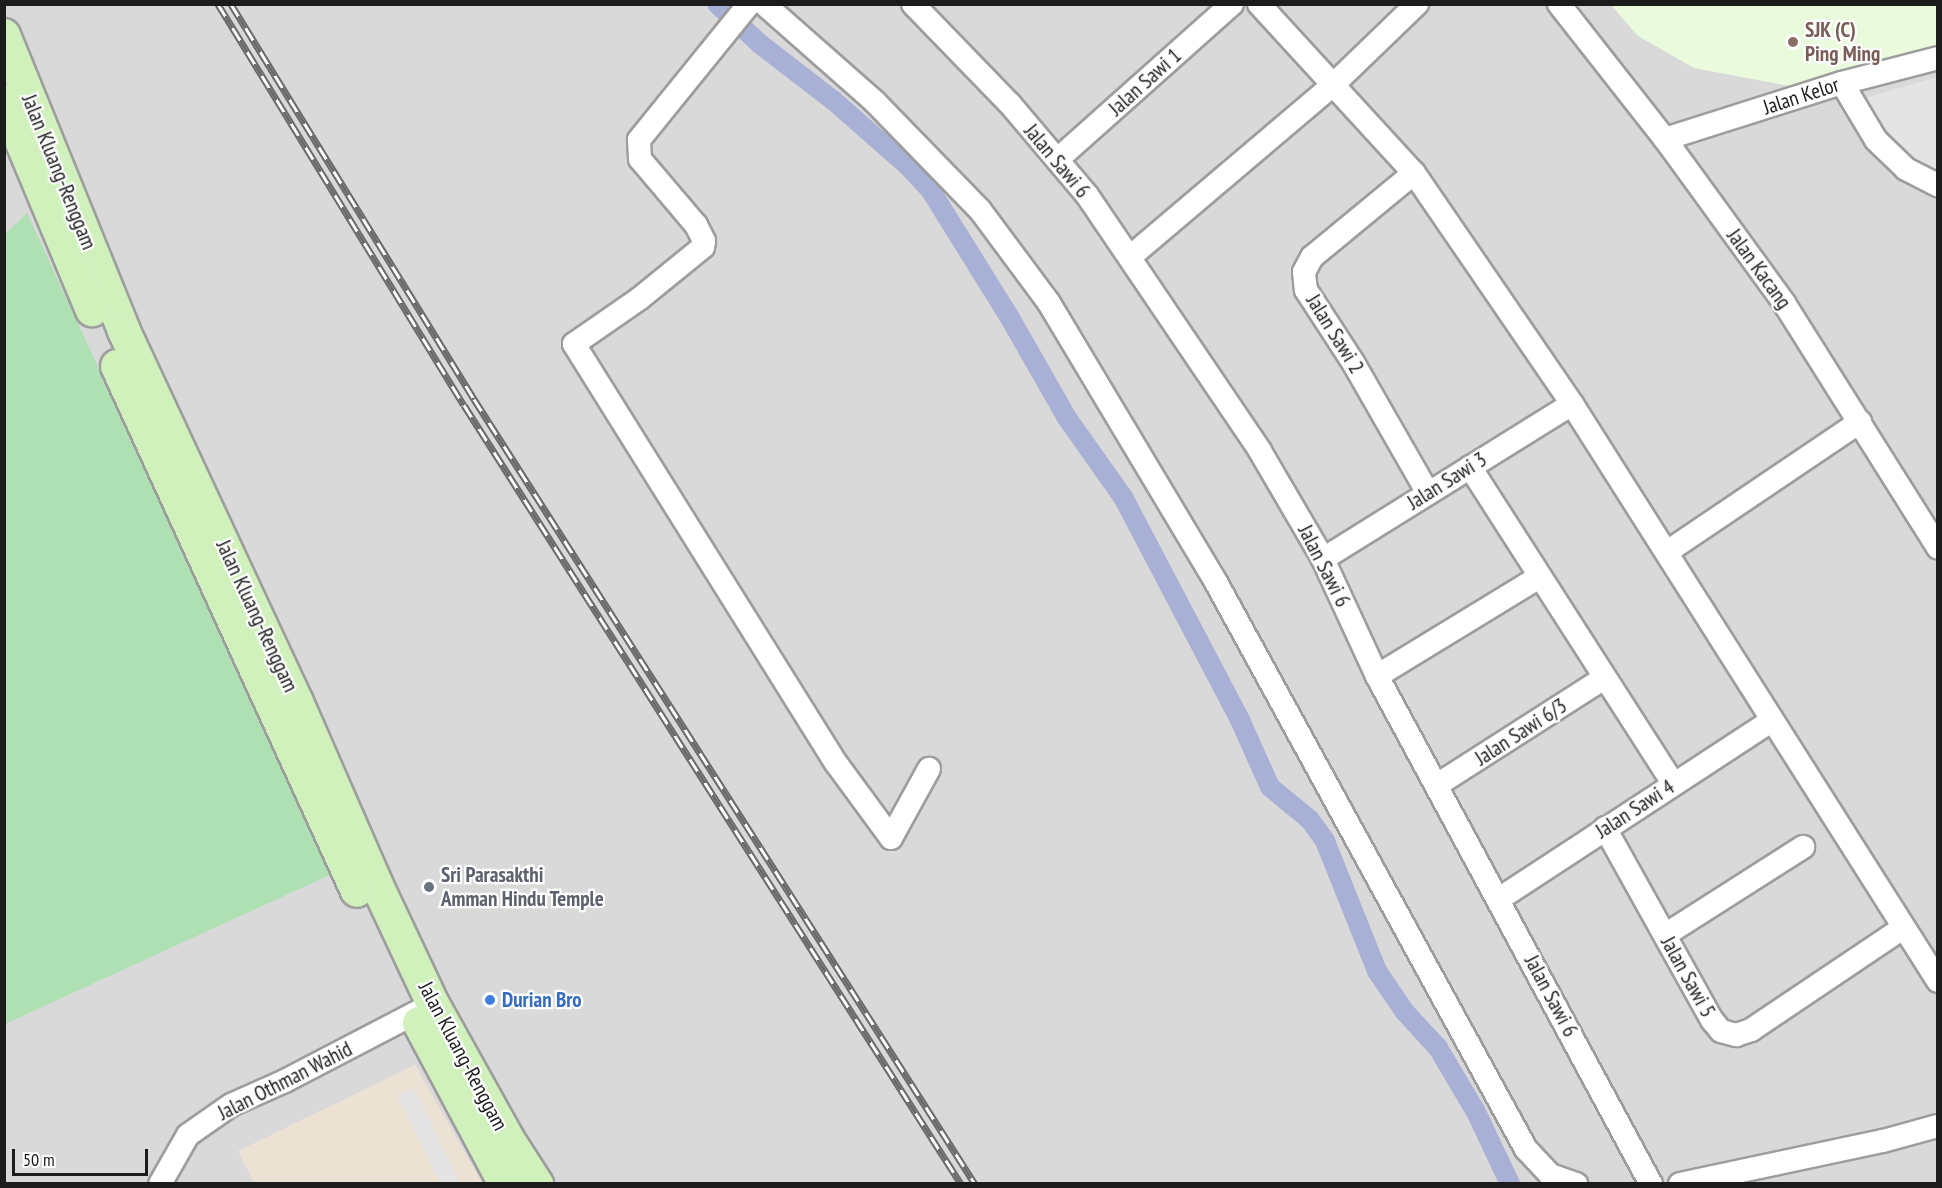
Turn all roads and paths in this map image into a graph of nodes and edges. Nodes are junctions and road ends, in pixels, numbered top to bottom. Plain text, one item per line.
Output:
1 (913, 4) edge
2 (1232, 4) edge
3 (1259, 4) edge
4 (1416, 4) edge
5 (1559, 4) edge
6 (753, 7) edge
7 (4, 35) edge
8 (1938, 58) edge
9 (1842, 83) junction
10 (1333, 85) junction
11 (4, 99) edge
12 (1665, 139) junction
13 (1058, 159) junction
14 (1414, 173) junction
15 (1938, 185) edge
16 (1130, 257) junction
17 (1572, 404) junction
18 (1860, 422) junction
19 (1470, 466) junction
20 (1428, 493) junction
21 (1938, 549) edge
22 (1667, 552) junction
23 (1323, 559) junction
24 (1539, 577) junction
25 (1377, 676) junction
26 (1604, 678) junction
27 (1771, 721) junction
28 (929, 769) dead end
29 (1673, 783) junction
30 (1437, 785) junction
31 (1605, 828) junction
32 (1803, 847) dead end
33 (1499, 899) junction
34 (1903, 928) junction
35 (1665, 935) junction
36 (1938, 981) edge
37 (424, 1009) junction
38 (1938, 1126) edge
39 (160, 1184) edge
40 (506, 1184) edge
41 (537, 1184) edge
42 (1576, 1184) edge
43 (1651, 1184) edge
44 (1680, 1184) edge

1 - 13 street, Jalan Sawi 6
2 - 13 street, Jalan Sawi 1
3 - 10 street
4 - 10 street
5 - 12 street, Jalan Kacang
6 - 28 street
6 - 42 street
7 - 37 main road, Jalan Kluang-Renggam
8 - 9 street, Jalan Kelor
9 - 12 street, Jalan Kelor
9 - 15 street
10 - 14 street
10 - 16 street
11 - 37 main road, Jalan Kluang-Renggam
12 - 18 street, Jalan Kacang
13 - 16 street, Jalan Sawi 6
14 - 17 street
14 - 20 street, Jalan Sawi 2
16 - 23 street, Jalan Sawi 6
17 - 19 street, Jalan Sawi 3
17 - 22 street
18 - 21 street, Jalan Kacang
18 - 22 street
19 - 20 street, Jalan Sawi 3
19 - 24 street
20 - 23 street, Jalan Sawi 3
22 - 27 street
23 - 25 street, Jalan Sawi 6
24 - 25 street
24 - 26 street
25 - 30 street, Jalan Sawi 6
26 - 29 street
26 - 30 street, Jalan Sawi 6/3
27 - 29 street, Jalan Sawi 4
27 - 34 street
29 - 31 street, Jalan Sawi 4
30 - 33 street, Jalan Sawi 6
31 - 33 street, Jalan Sawi 4
31 - 35 street, Jalan Sawi 5
32 - 35 street
33 - 43 street, Jalan Sawi 6
34 - 35 street, Jalan Sawi 5
34 - 36 street
37 - 39 street, Jalan Othman Wahid
37 - 40 main road, Jalan Kluang-Renggam
37 - 41 main road, Jalan Kluang-Renggam
38 - 44 street

